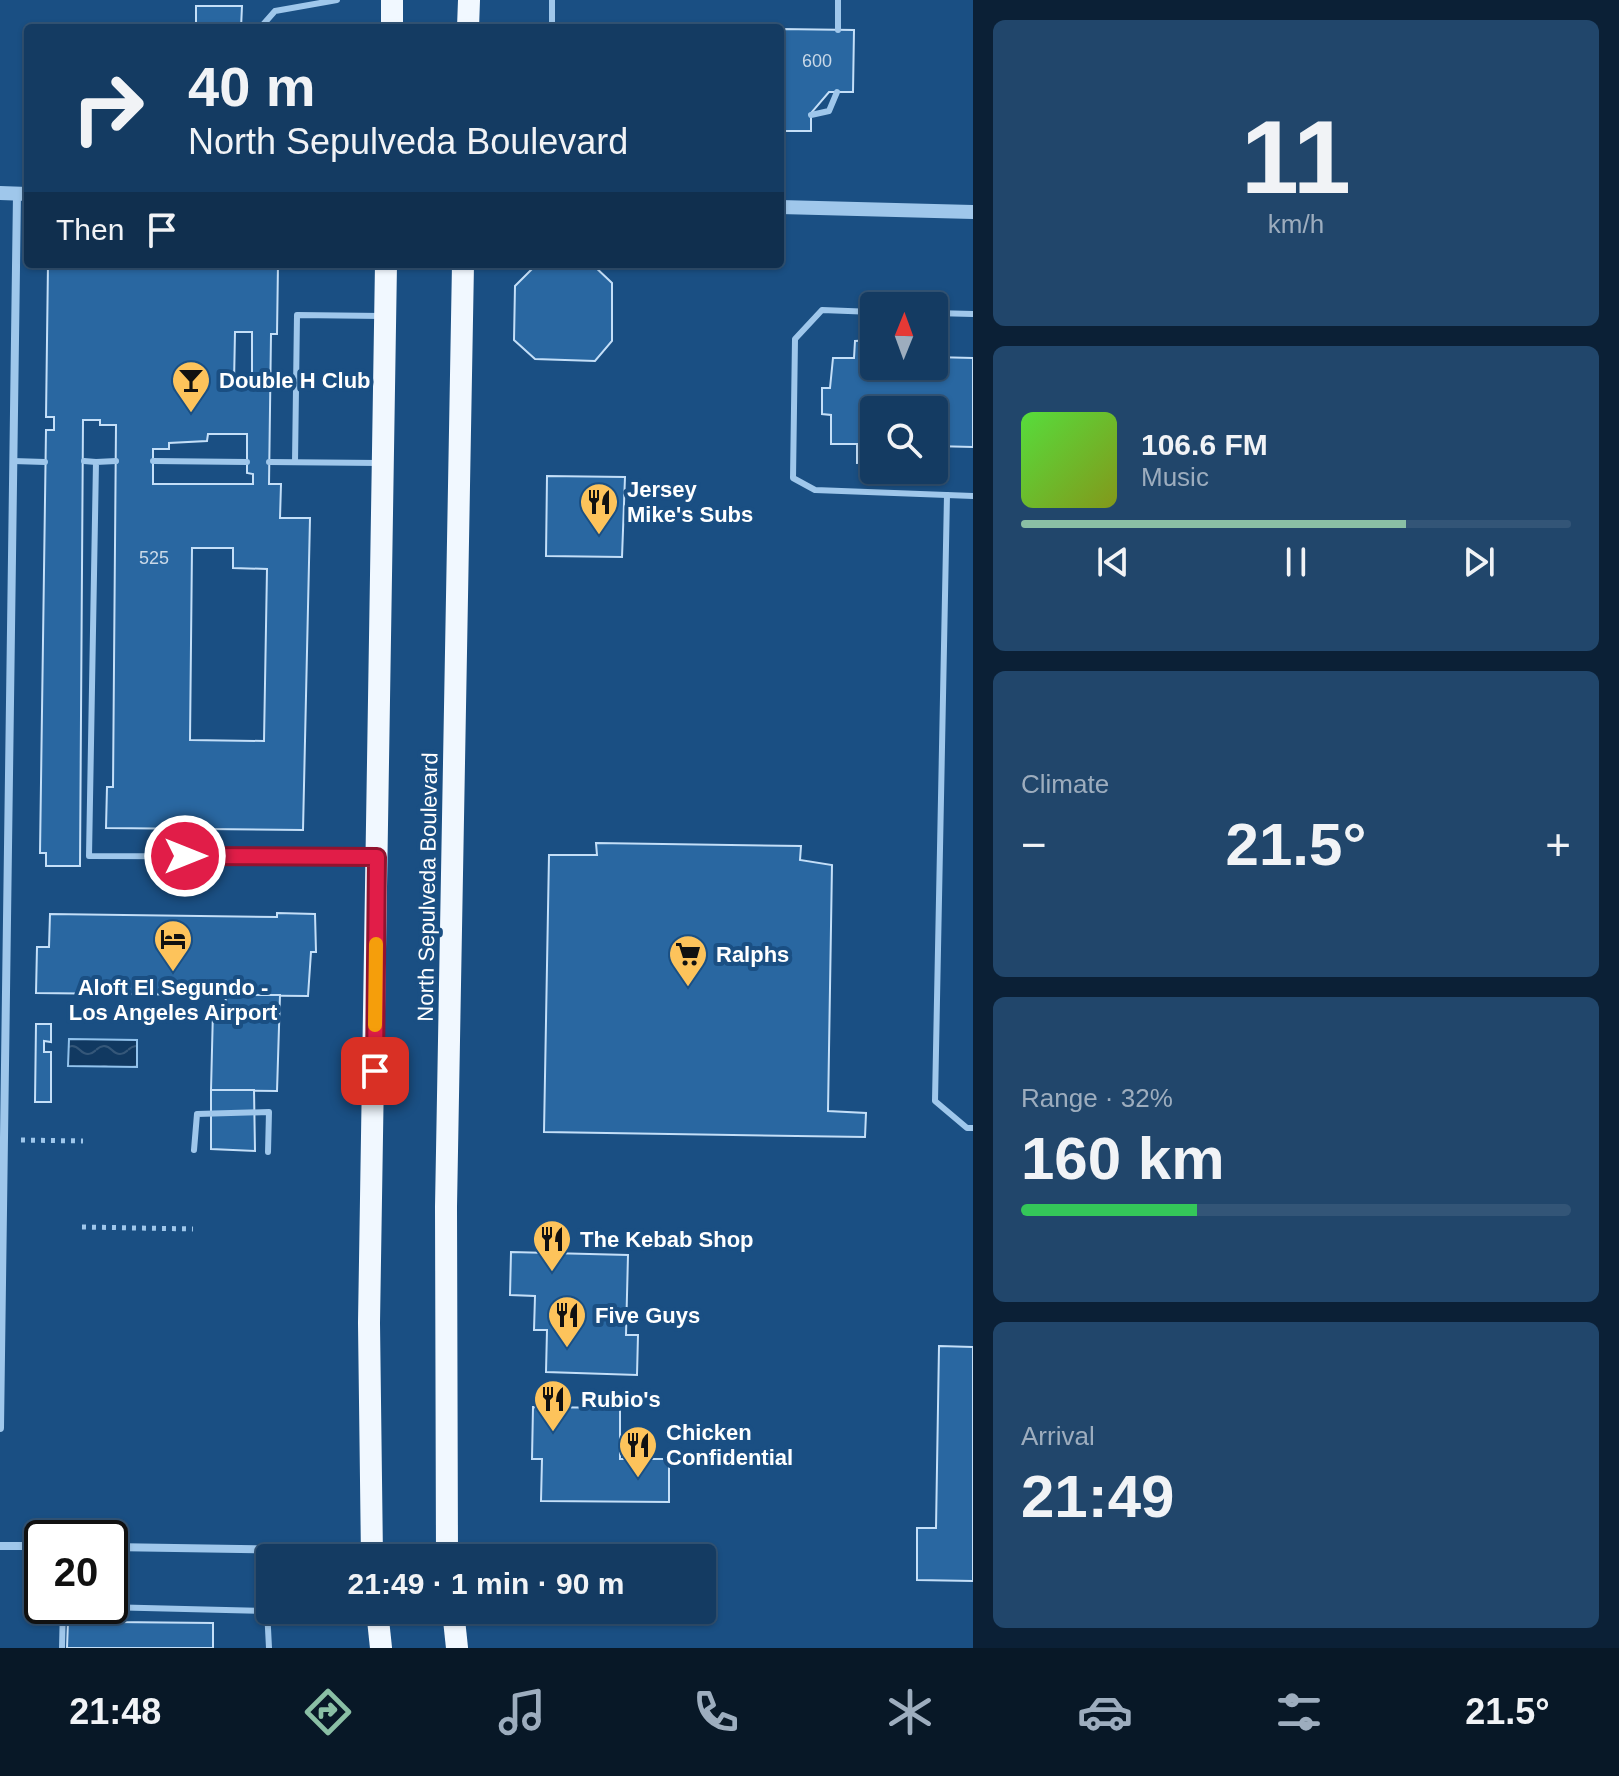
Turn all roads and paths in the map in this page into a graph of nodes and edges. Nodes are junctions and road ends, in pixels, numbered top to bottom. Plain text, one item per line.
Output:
1 (337, 0) edge
2 (392, 0) edge
3 (469, 0) edge
4 (552, 0) edge
5 (838, 0) edge
6 (264, 24) edge
7 (392, 24) edge
8 (468, 24) edge
9 (552, 24) edge
10 (838, 30) dead end
11 (837, 92) dead end
12 (811, 115) dead end
13 (0, 193) edge
14 (22, 194) edge
15 (784, 207) edge
16 (973, 212) edge
17 (386, 268) edge
18 (463, 268) edge
19 (860, 311) edge
20 (948, 313) edge
21 (973, 314) edge
22 (385, 316) junction
23 (13, 461) junction
24 (84, 461) dead end
25 (116, 461) dead end
26 (153, 461) dead end
27 (45, 462) dead end
28 (96, 462) junction
29 (247, 462) dead end
30 (269, 462) dead end
31 (295, 462) junction
32 (383, 463) junction
33 (947, 495) junction
34 (973, 496) edge
35 (377, 857) junction
36 (4, 870) edge
37 (973, 1128) edge
38 (4, 1139) junction
39 (83, 1141) dead end
40 (194, 1150) dead end
41 (268, 1152) dead end
42 (82, 1227) dead end
43 (193, 1229) dead end
44 (0, 1428) edge
45 (371, 1544) edge
46 (447, 1544) edge
47 (0, 1546) edge
48 (24, 1546) edge
49 (128, 1547) edge
50 (256, 1550) edge
51 (128, 1608) edge
52 (256, 1611) edge
53 (63, 1624) edge
54 (268, 1624) edge
55 (378, 1624) edge
56 (454, 1624) edge
57 (62, 1648) edge
58 (269, 1648) edge
59 (381, 1648) edge
60 (457, 1648) edge

1 - 6 lane
2 - 7 highway
3 - 8 highway
4 - 9 lane
5 - 10 lane
11 - 12 lane
13 - 14 street
14 - 23 street
15 - 16 street
17 - 22 highway
18 - 46 highway, North Sepulveda Boulevard
19 - 33 lane
20 - 21 lane
22 - 31 lane
22 - 32 highway
23 - 27 lane
23 - 36 street
24 - 28 lane
25 - 28 lane
26 - 29 lane
28 - 35 lane
30 - 31 lane
31 - 32 lane
32 - 35 highway
33 - 34 lane
33 - 37 lane
35 - 45 highway
36 - 38 street
38 - 39 path
38 - 44 street
40 - 41 lane
42 - 43 path
47 - 48 street
49 - 50 street
51 - 52 lane
53 - 57 lane
54 - 58 lane
55 - 59 highway
56 - 60 highway

